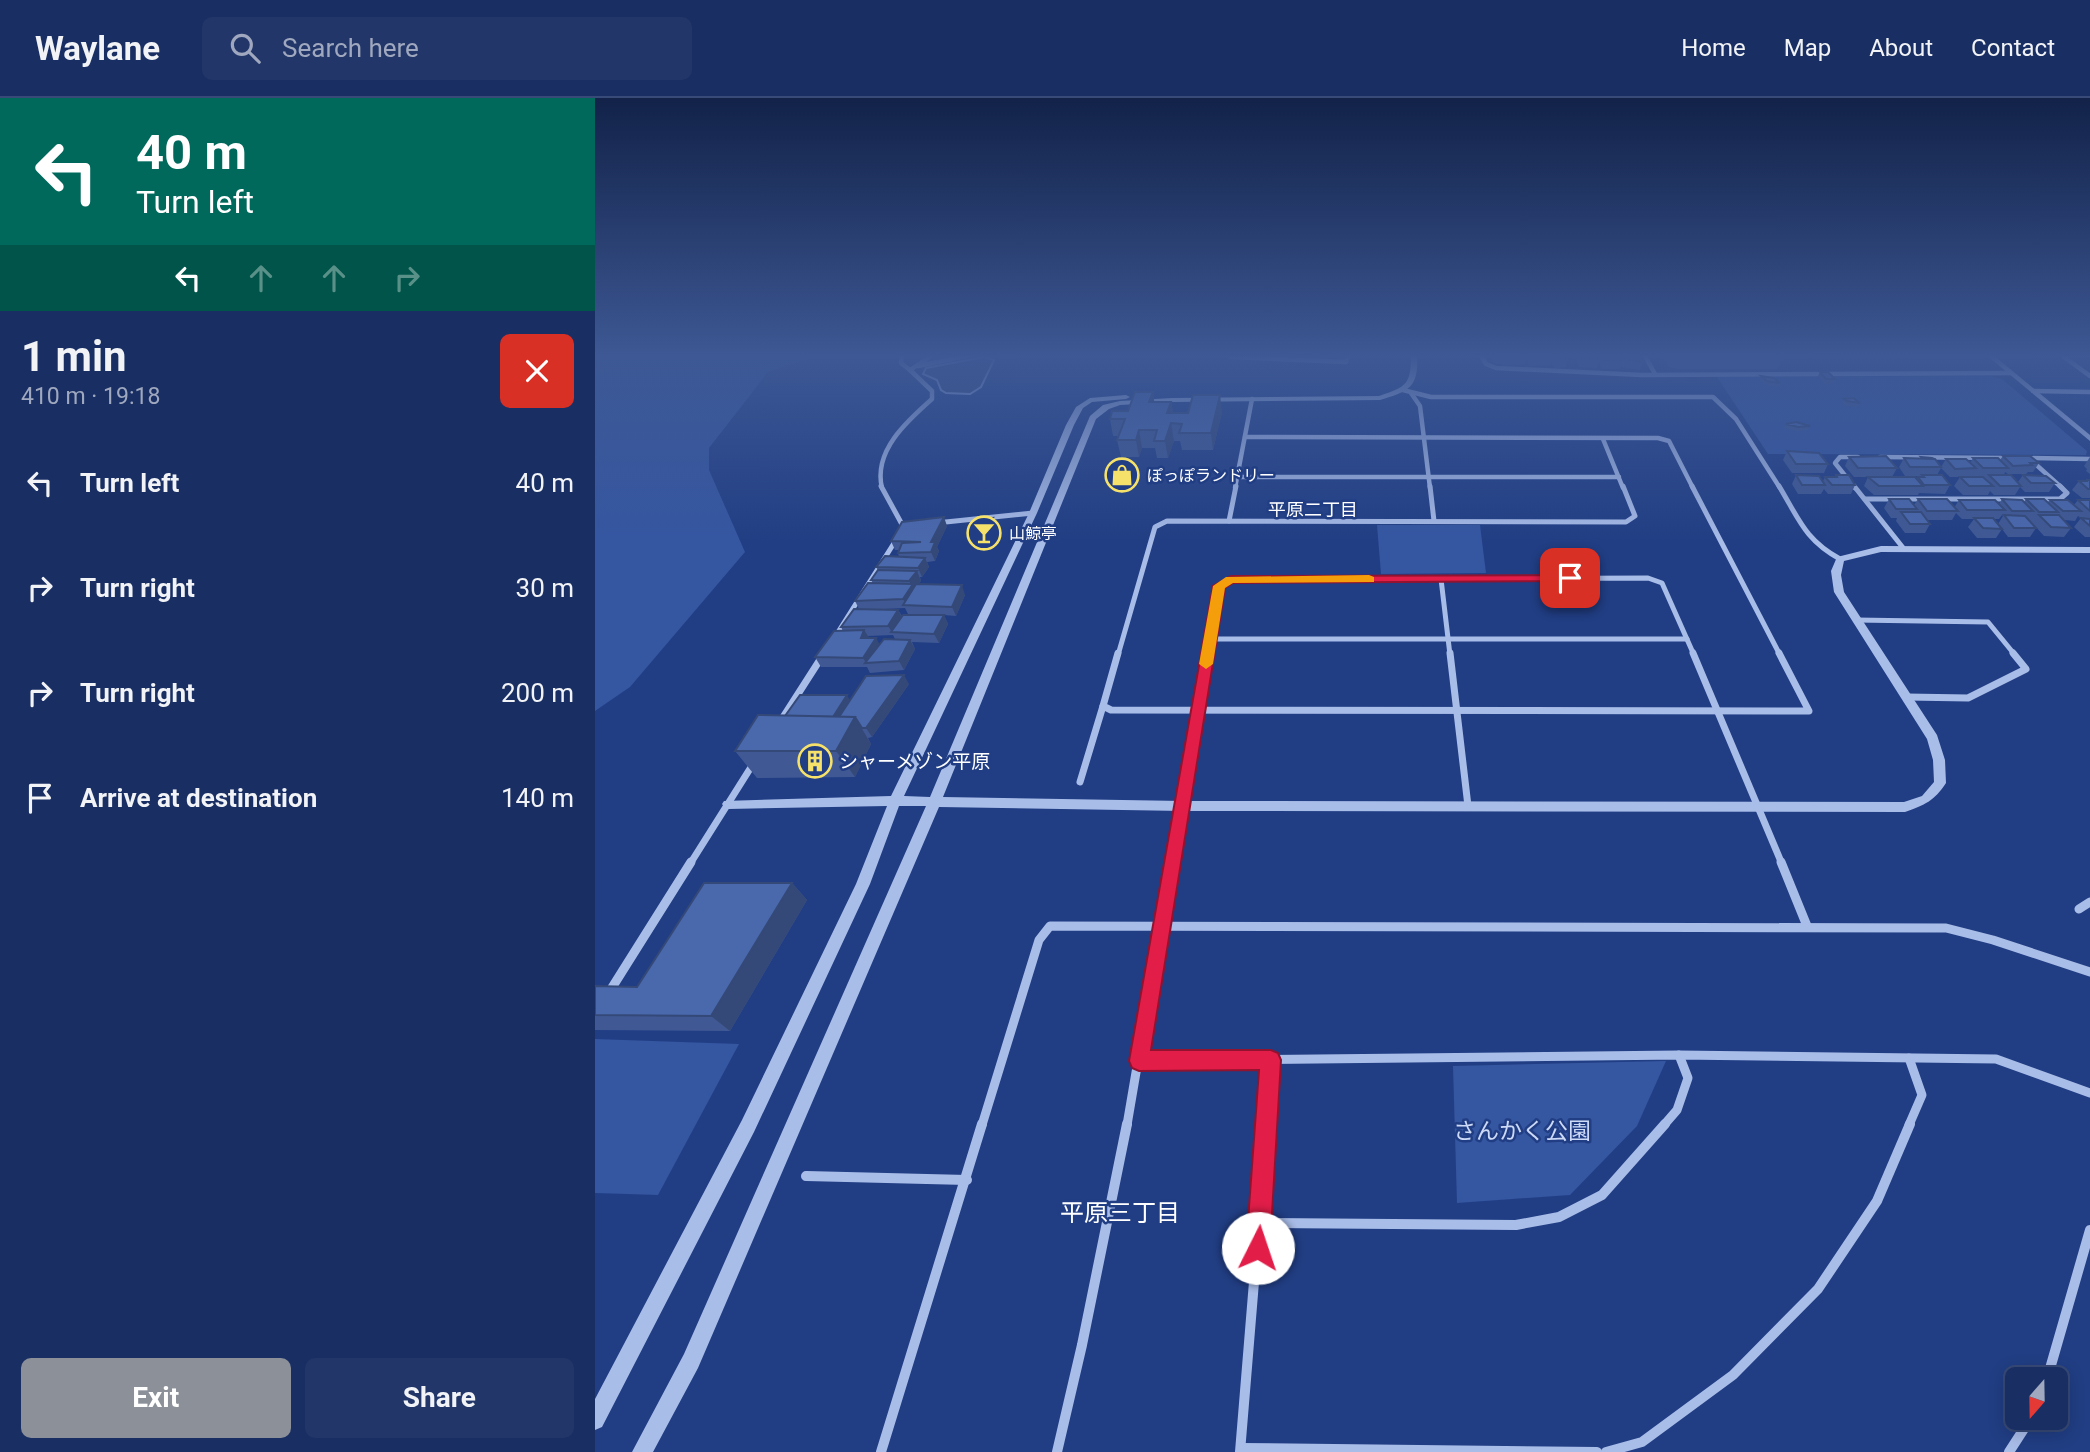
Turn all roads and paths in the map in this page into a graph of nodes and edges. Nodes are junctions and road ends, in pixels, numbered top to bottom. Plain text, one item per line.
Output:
1 (913, 417) edge
2 (1075, 417) edge
3 (1094, 417) edge
4 (1249, 417) edge
5 (1421, 417) edge
6 (1733, 417) edge
7 (2064, 417) edge
8 (1245, 438) junction
9 (1423, 438) junction
10 (1603, 439) junction
11 (2090, 439) edge
12 (2028, 458) junction
13 (2090, 459) edge
14 (1055, 463) junction
15 (1075, 463) junction
16 (1239, 477) junction
17 (1429, 477) junction
18 (1619, 477) junction
19 (1865, 499) junction
20 (1033, 513) junction
21 (1434, 521) junction
22 (1229, 522) junction
23 (930, 524) edge
24 (917, 526) edge
25 (904, 528) junction
26 (1904, 549) junction
27 (2090, 550) edge
28 (1840, 559) junction
29 (1441, 579) junction
30 (1856, 620) junction
31 (1450, 638) junction
32 (1210, 639) junction
33 (1687, 639) junction
34 (833, 640) edge
35 (825, 652) edge
36 (1907, 697) junction
37 (1103, 706) junction
38 (1456, 709) junction
39 (1198, 711) junction
40 (1719, 711) junction
41 (773, 734) edge
42 (758, 757) edge
43 (1080, 782) dead end
44 (895, 801) junction
45 (934, 803) junction
46 (728, 804) junction
47 (1182, 806) junction
48 (1468, 806) junction
49 (1757, 807) junction
50 (2090, 902) edge
51 (2079, 909) dead end
52 (1807, 926) junction
53 (1163, 928) junction
54 (2090, 972) edge
55 (602, 1004) edge
56 (1679, 1055) junction
57 (1909, 1058) junction
58 (1271, 1060) junction
59 (1139, 1061) junction
60 (2090, 1093) edge
61 (806, 1176) dead end
62 (967, 1180) junction
63 (1260, 1223) junction
64 (2090, 1230) edge
65 (2050, 1367) edge
66 (595, 1420) edge
67 (2024, 1430) edge
68 (1240, 1450) edge
69 (642, 1452) edge
70 (881, 1452) edge
71 (1056, 1452) edge
72 (1597, 1452) edge
73 (1605, 1452) edge
74 (2010, 1452) edge

1 - 25 street
2 - 14 street
3 - 15 street
4 - 8 street
5 - 9 street
6 - 28 street
7 - 11 street
8 - 9 street
8 - 16 street
9 - 10 street
9 - 17 street
10 - 18 street
10 - 40 street
12 - 13 street
12 - 19 street
12 - 19 street
14 - 15 street
14 - 20 street
15 - 45 street
16 - 17 street
16 - 22 street
17 - 18 street
17 - 21 street
18 - 21 street
19 - 26 street
20 - 23 street
20 - 44 street
21 - 22 street
22 - 37 street
24 - 25 street
25 - 34 street
26 - 27 street
26 - 28 street
28 - 30 street
29 - 31 street
29 - 32 street
29 - 33 street
30 - 36 street
30 - 36 street
31 - 32 street
31 - 33 street
31 - 38 street
32 - 39 street
33 - 40 street
35 - 41 street
36 - 49 street
37 - 39 street
37 - 43 street
38 - 39 street
38 - 40 street
38 - 48 street
39 - 47 street
40 - 49 street
42 - 46 street
44 - 45 street
44 - 46 street
44 - 66 street
45 - 47 street
45 - 69 street
46 - 55 street
47 - 48 street
47 - 53 street
48 - 49 street
49 - 52 street
50 - 51 street
52 - 53 street
52 - 54 street
53 - 59 street
53 - 62 street
56 - 57 street
56 - 58 street
56 - 63 street
57 - 60 street
57 - 73 street
58 - 59 street
58 - 63 street
59 - 71 street
61 - 62 street
62 - 70 street
63 - 68 street
64 - 65 street
67 - 74 street
68 - 72 street

